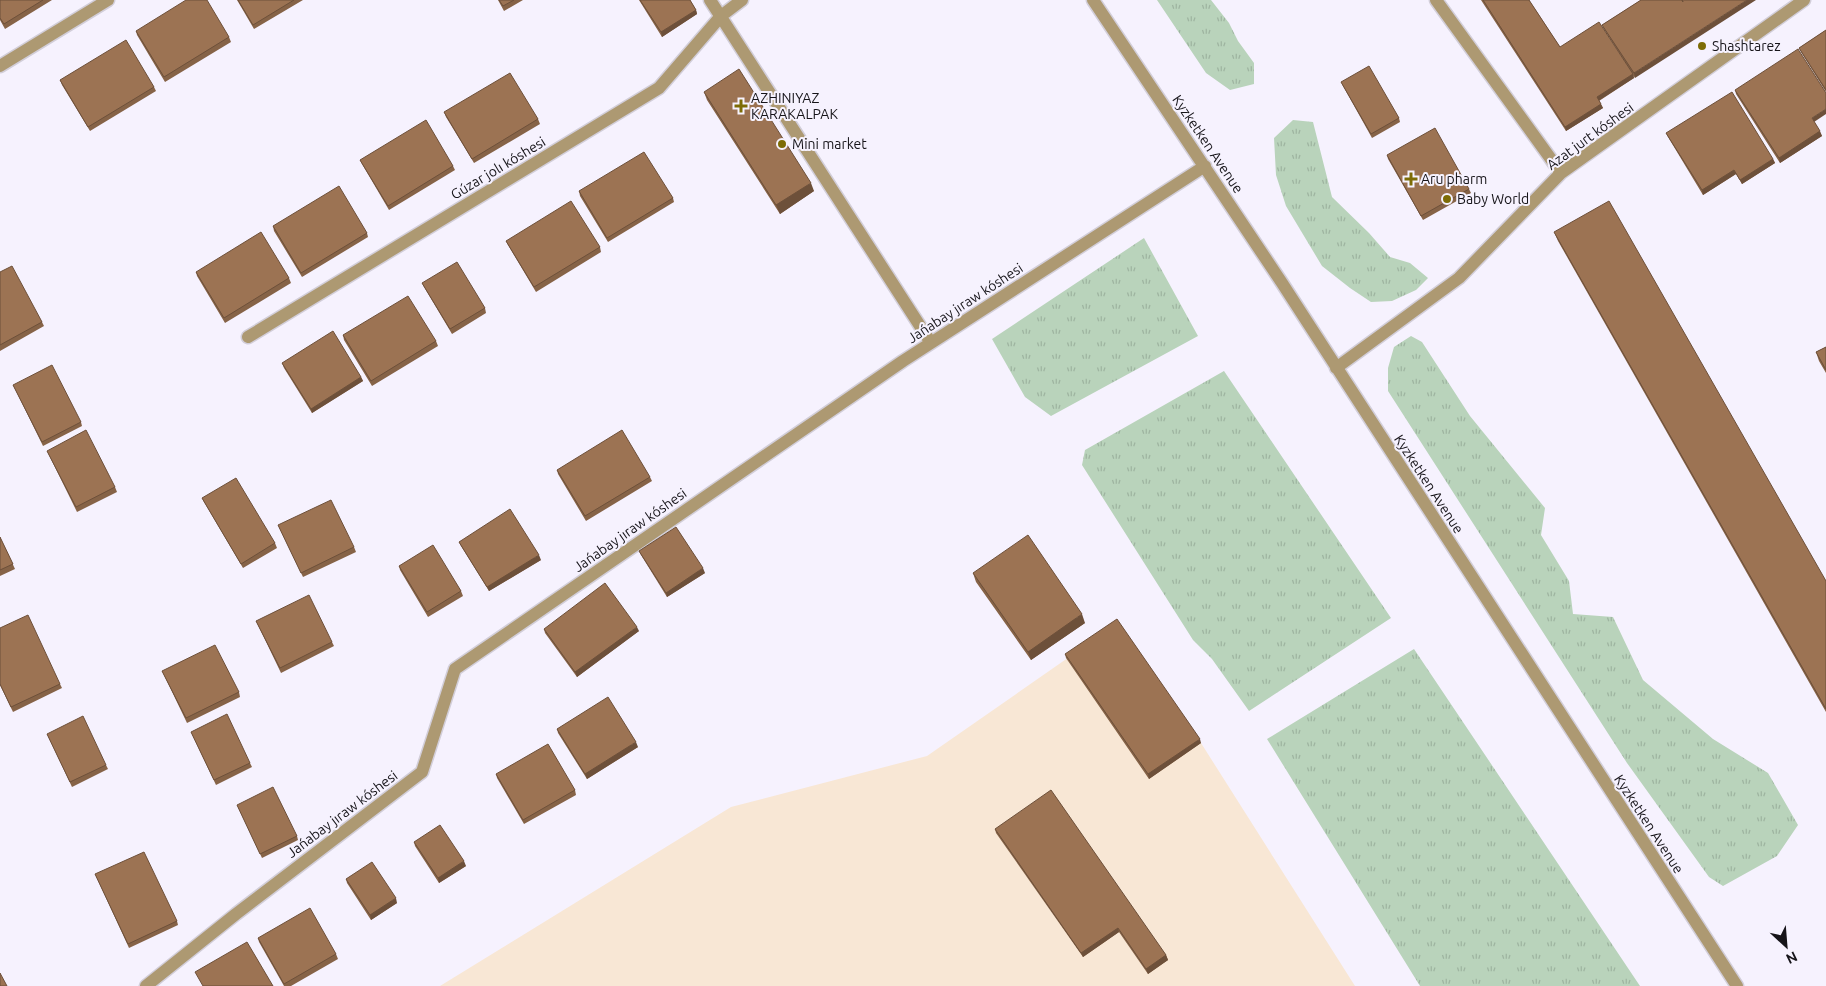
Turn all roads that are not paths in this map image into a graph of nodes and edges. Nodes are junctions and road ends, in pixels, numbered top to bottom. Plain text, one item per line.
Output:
1 (108, 0) edge
2 (710, 0) edge
3 (742, 0) edge
4 (1093, 0) edge
5 (1436, 0) edge
6 (1804, 0) edge
7 (721, 16) junction
8 (0, 66) edge
9 (1205, 166) junction
10 (1561, 173) junction
11 (248, 337) dead end
12 (931, 342) junction
13 (1336, 368) junction
14 (146, 986) edge
15 (1736, 986) edge

1 - 8 street
2 - 7 street
3 - 7 street, Gúzar jolı kóshesi
4 - 9 street, Kyzketken Avenue
5 - 10 street
6 - 10 street, Azat jurt kóshesi
7 - 11 street, Gúzar jolı kóshesi
7 - 12 street
9 - 12 street, Jańabay jıraw kóshesi
9 - 13 street, Kyzketken Avenue
10 - 13 street, Azat jurt kóshesi
12 - 14 street, Jańabay jıraw kóshesi
13 - 15 street, Kyzketken Avenue

